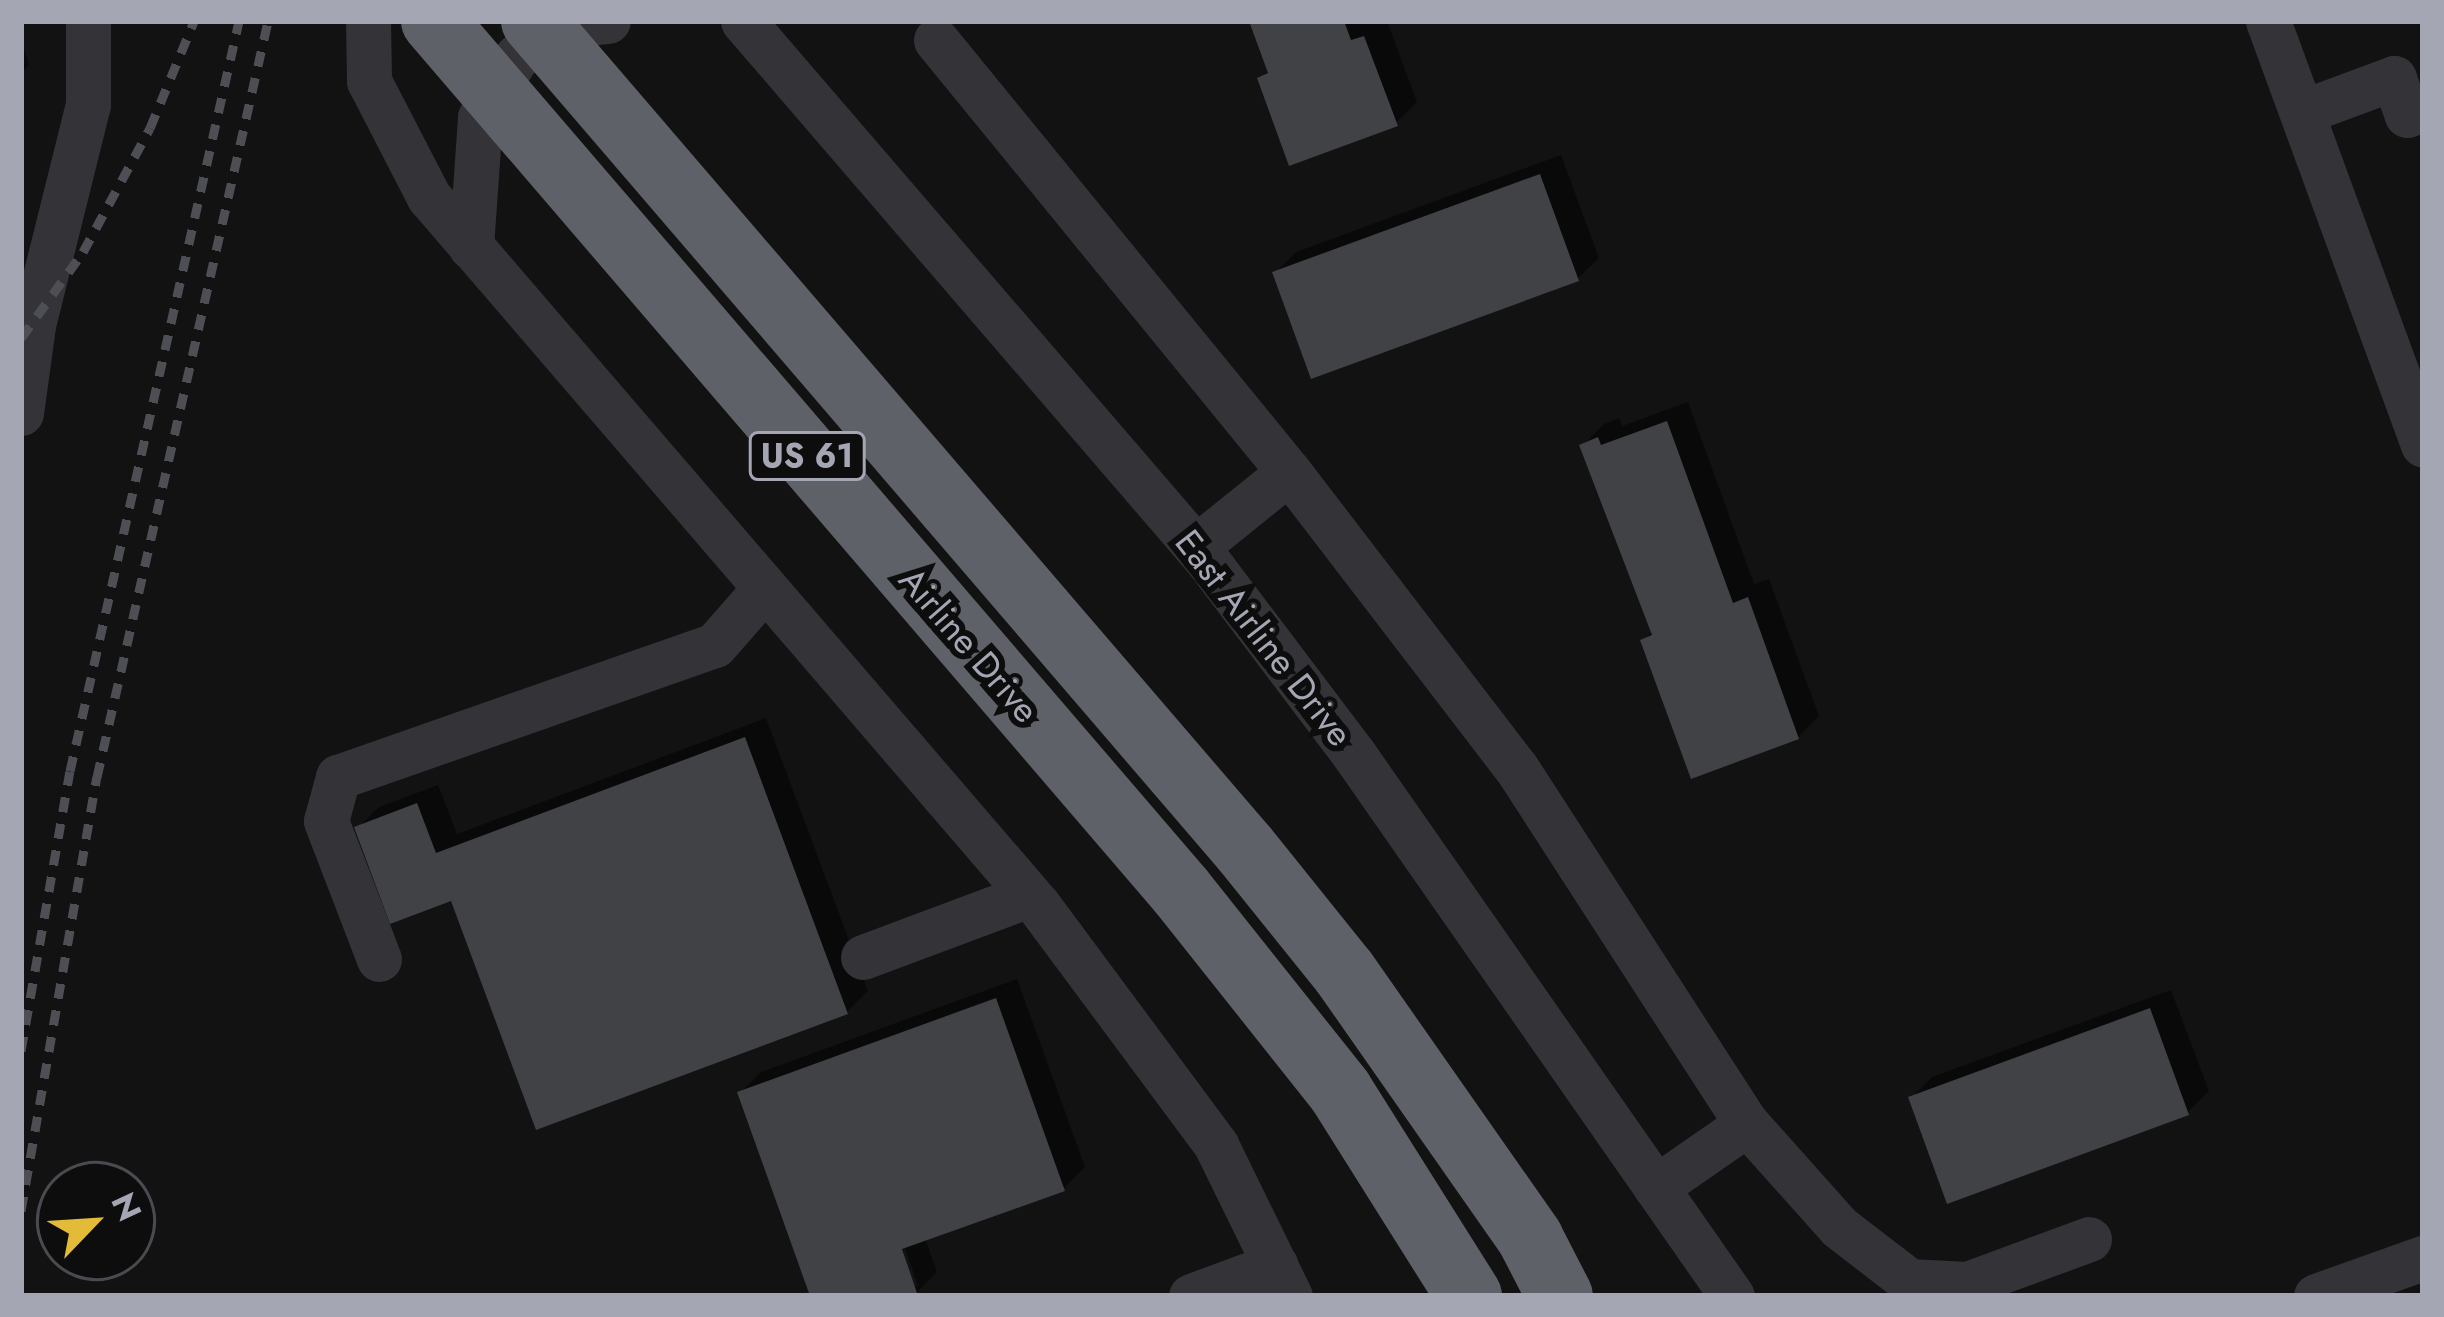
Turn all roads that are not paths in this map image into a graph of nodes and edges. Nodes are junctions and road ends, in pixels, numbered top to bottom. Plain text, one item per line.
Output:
1 (88, 21) edge
2 (368, 21) edge
3 (434, 21) edge
4 (534, 21) edge
5 (608, 21) edge
6 (743, 21) edge
7 (2268, 21) edge
8 (936, 40) dead end
9 (2423, 109) edge
10 (2302, 112) junction
11 (472, 247) junction
12 (21, 413) edge
13 (2423, 444) edge
14 (1288, 472) junction
15 (1196, 547) junction
16 (764, 589) junction
17 (1029, 895) junction
18 (863, 957) dead end
19 (379, 959) dead end
20 (1747, 1124) junction
21 (1656, 1187) junction
22 (2089, 1239) dead end
23 (2423, 1258) edge
24 (1282, 1281) edge
25 (1731, 1295) edge
26 (1190, 1296) edge
27 (1469, 1296) edge
28 (1560, 1296) edge
29 (2316, 1296) edge

1 - 12 street
2 - 11 street
3 - 27 highway, Airline Drive / US 61, bridge
4 - 28 highway, US 61, bridge
5 - 11 street
6 - 15 street, East Airline Drive
7 - 10 street
8 - 14 street
9 - 10 street
10 - 13 street
11 - 16 street
14 - 15 street
14 - 20 street
15 - 21 street, East Airline Drive
16 - 17 street
16 - 19 street
17 - 18 street
17 - 24 street
20 - 21 street
20 - 22 street
21 - 25 street, East Airline Drive
23 - 29 street
24 - 26 street

